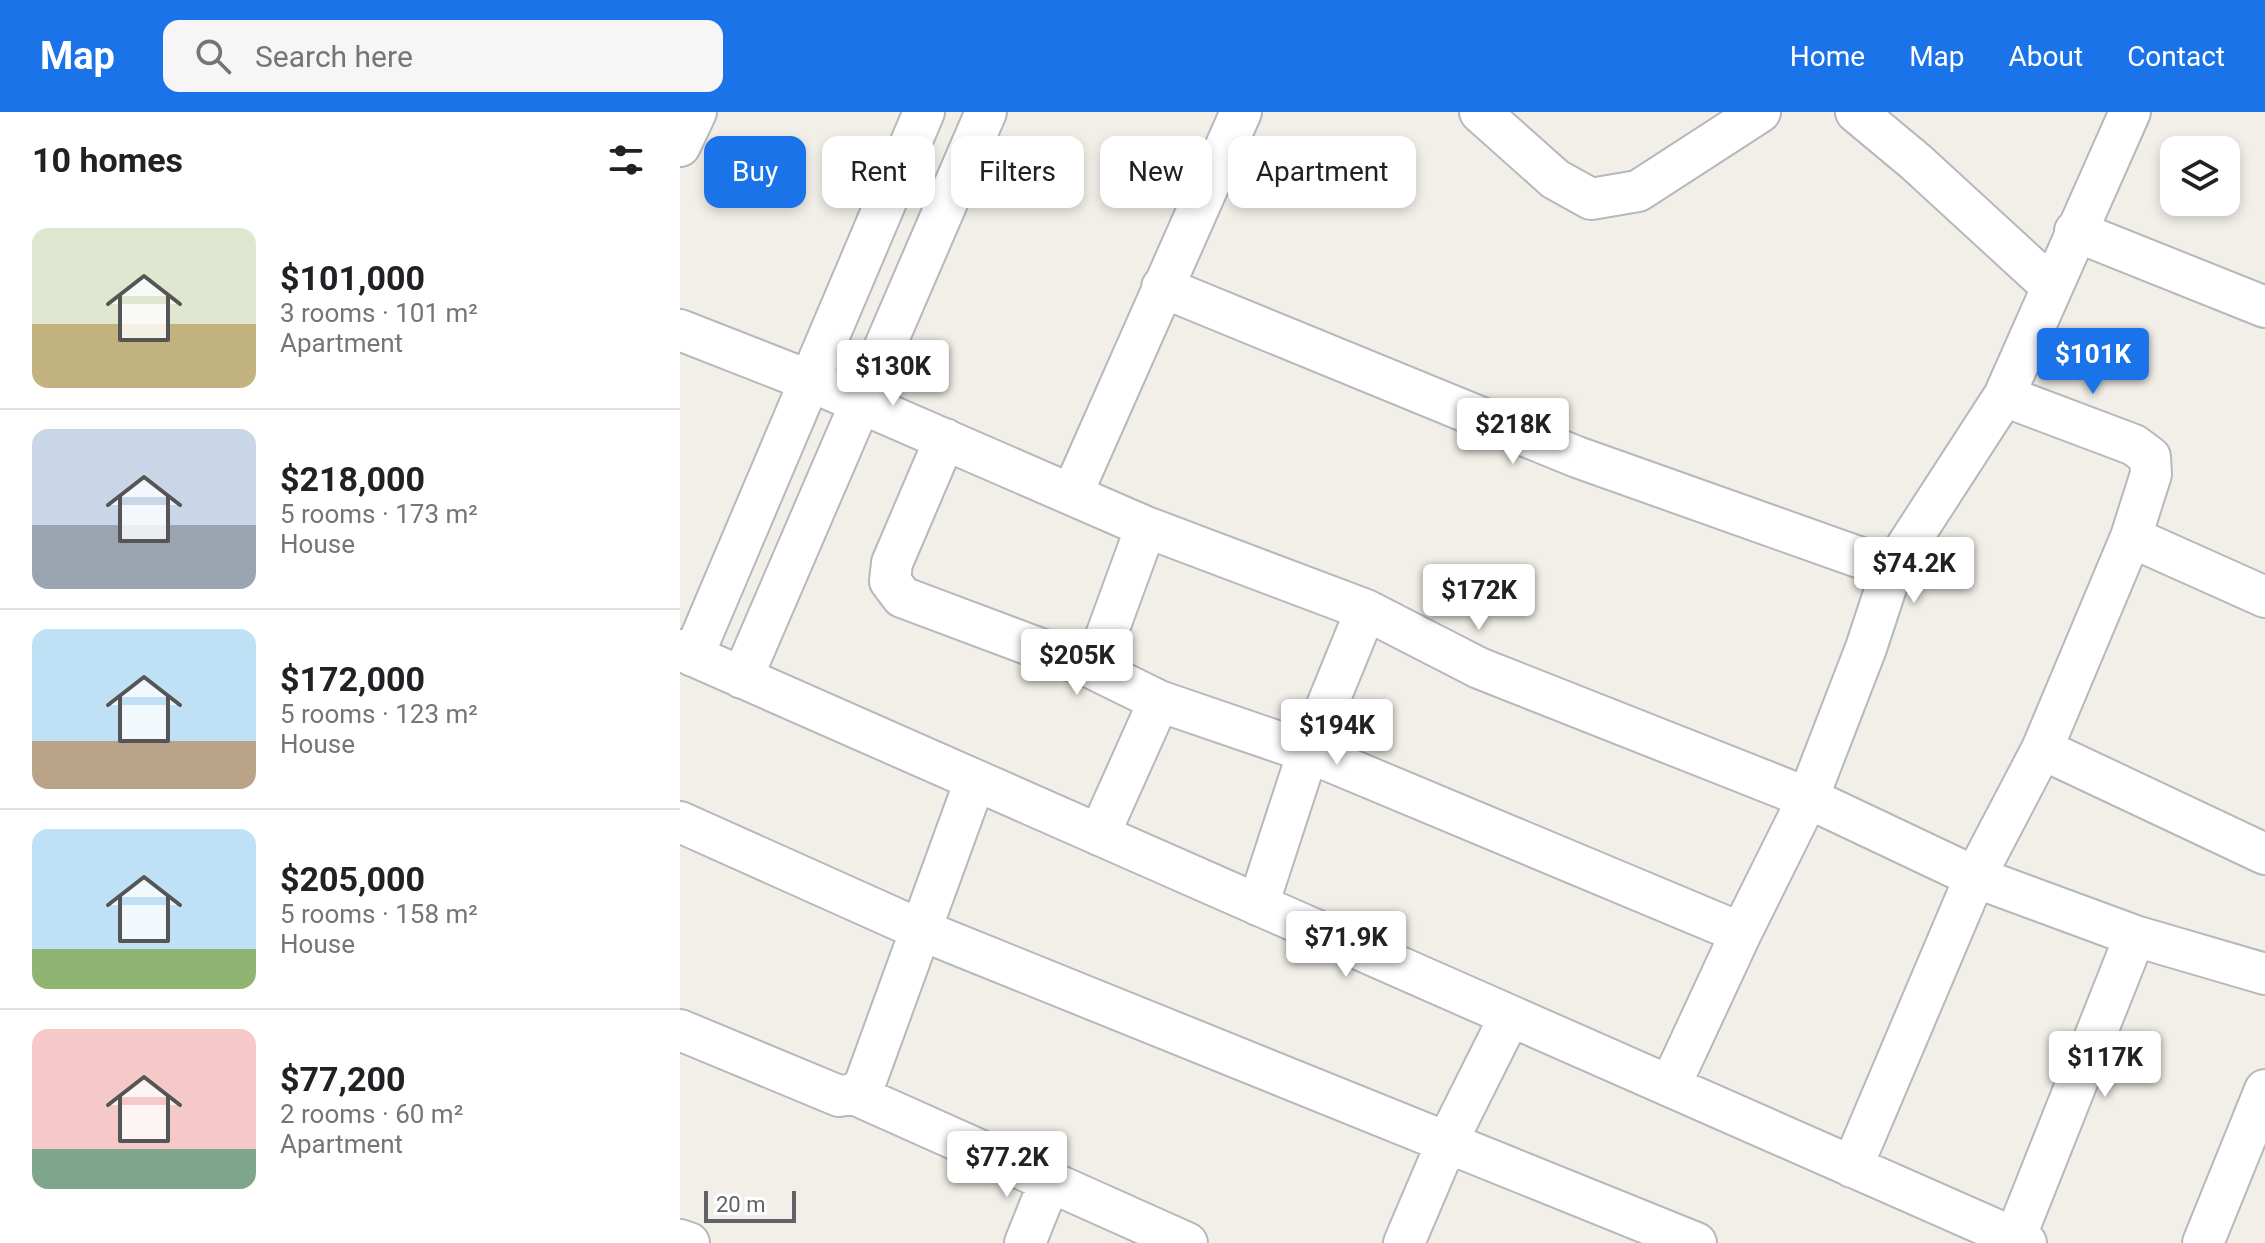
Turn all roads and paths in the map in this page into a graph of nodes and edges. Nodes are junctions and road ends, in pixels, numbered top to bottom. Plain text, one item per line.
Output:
1 (696, 112) edge
2 (924, 112) edge
3 (986, 112) edge
4 (1241, 112) edge
5 (1480, 112) edge
6 (1760, 112) edge
7 (1856, 112) edge
8 (2130, 112) edge
9 (680, 146) edge
10 (2075, 231) junction
11 (2051, 286) junction
12 (1162, 287) junction
13 (2265, 307) edge
14 (680, 330) edge
15 (810, 381) junction
16 (2004, 396) junction
17 (861, 403) junction
18 (945, 439) junction
19 (1072, 494) junction
20 (1146, 527) junction
21 (2131, 537) junction
22 (1892, 569) junction
23 (2265, 597) edge
24 (1366, 610) junction
25 (686, 653) edge
26 (1094, 669) junction
27 (742, 678) junction
28 (1159, 701) junction
29 (2042, 749) junction
30 (1308, 752) junction
31 (975, 781) junction
32 (1808, 798) junction
33 (680, 822) edge
34 (1099, 835) junction
35 (2265, 854) edge
36 (1975, 877) junction
37 (1258, 905) junction
38 (921, 930) junction
39 (1741, 933) junction
40 (2135, 936) junction
41 (2265, 974) edge
42 (1510, 1016) junction
43 (680, 1030) edge
44 (1670, 1086) junction
45 (2265, 1090) edge
46 (854, 1094) junction
47 (1447, 1142) junction
48 (1852, 1167) junction
49 (1049, 1183) junction
50 (680, 1240) edge
51 (2020, 1240) edge
52 (689, 1243) edge
53 (1025, 1243) edge
54 (1187, 1243) edge
55 (1404, 1243) edge
56 (1696, 1243) edge
57 (2203, 1243) edge

1 - 9 street
2 - 15 street
3 - 17 street
4 - 12 street
5 - 6 street
7 - 11 street
8 - 10 street
10 - 11 street
10 - 13 street
11 - 16 street
12 - 19 street
12 - 22 street
14 - 15 street
15 - 17 street
15 - 25 street
16 - 21 street
16 - 22 street
17 - 18 street
17 - 27 street
18 - 19 street
18 - 26 street
19 - 20 street
20 - 24 street
20 - 26 street
21 - 23 street
21 - 29 street
22 - 32 street
24 - 30 street
24 - 32 street
25 - 27 street
26 - 28 street
27 - 31 street
28 - 30 street
28 - 34 street
29 - 35 street
29 - 36 street
30 - 37 street
30 - 39 street
31 - 34 street
31 - 38 street
32 - 36 street
32 - 39 street
33 - 38 street
34 - 37 street
36 - 40 street
36 - 48 street
37 - 42 street
38 - 46 street
38 - 47 street
39 - 44 street
40 - 41 street
40 - 51 street
42 - 44 street
42 - 47 street
43 - 46 street
44 - 48 street
45 - 57 street
46 - 49 street
47 - 55 street
47 - 56 street
48 - 51 street
49 - 53 street
49 - 54 street
50 - 52 street

